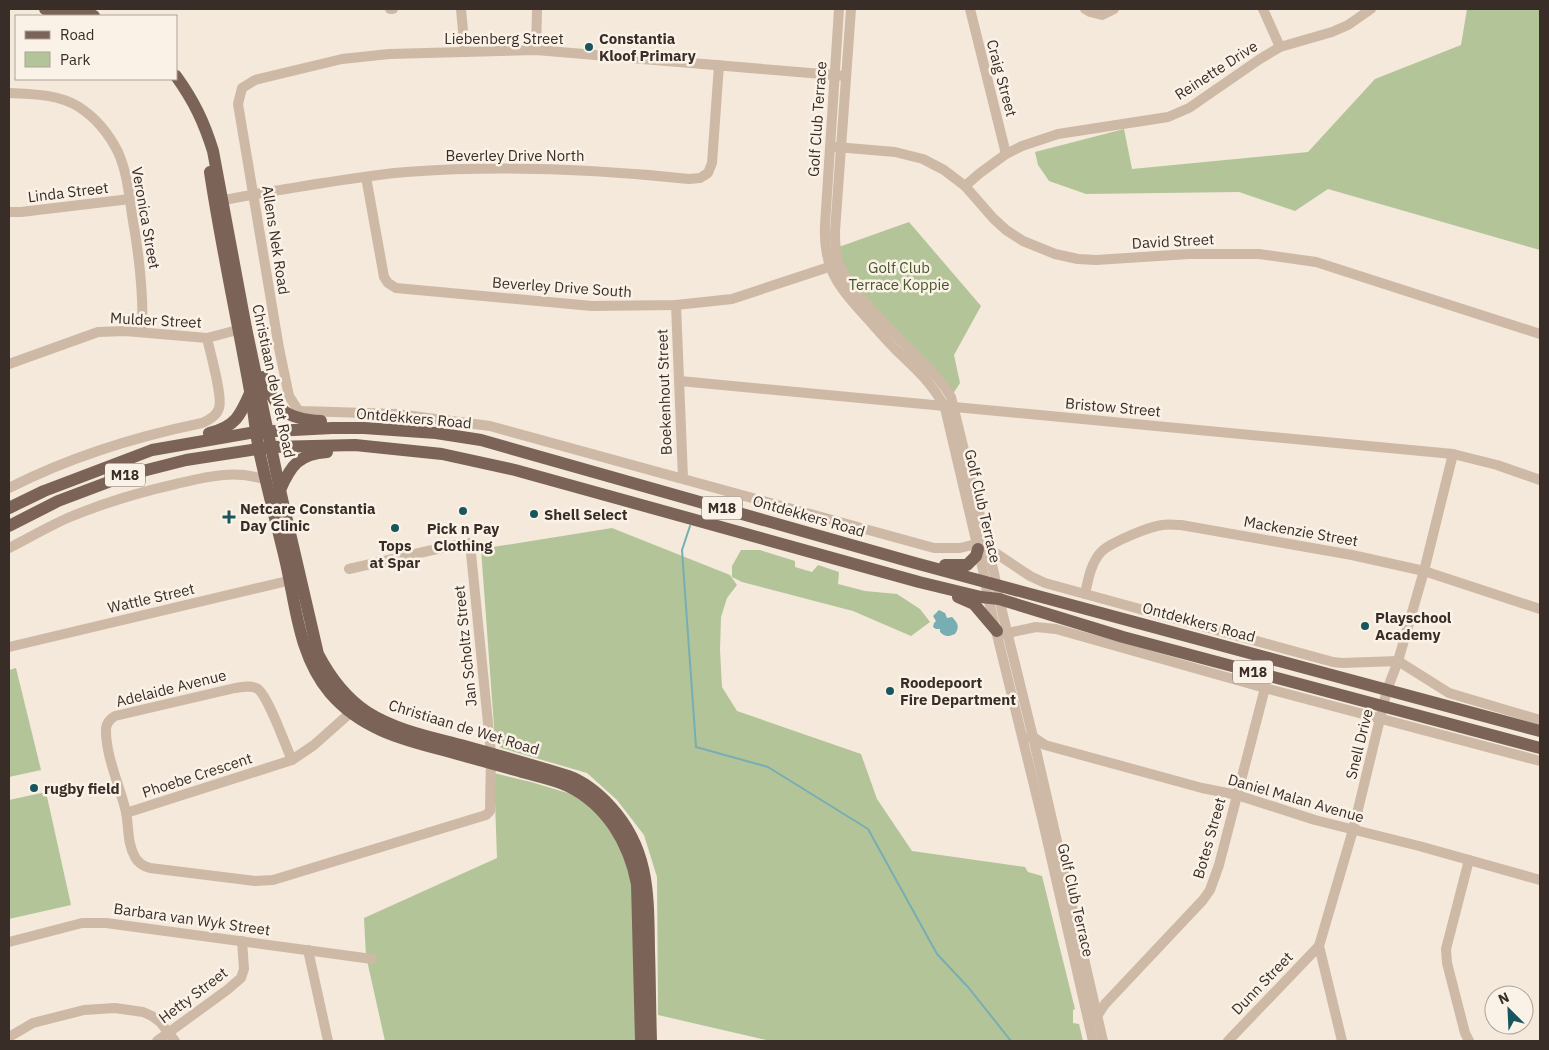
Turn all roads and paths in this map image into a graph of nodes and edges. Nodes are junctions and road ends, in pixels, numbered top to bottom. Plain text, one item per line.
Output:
1 (45, 9) edge
2 (73, 9) edge
3 (461, 9) edge
4 (537, 9) edge
5 (839, 9) edge
6 (851, 9) edge
7 (970, 9) edge
8 (1085, 9) edge
9 (1114, 9) edge
10 (1263, 9) edge
11 (1371, 9) edge
12 (75, 15) edge
13 (91, 15) edge
14 (1280, 47) junction
15 (536, 50) junction
16 (465, 52) junction
17 (720, 66) junction
18 (834, 76) junction
19 (846, 76) junction
20 (178, 79) edge
21 (172, 80) edge
22 (9, 92) edge
23 (238, 104) joint
24 (830, 147) junction
25 (841, 148) junction
26 (1006, 154) junction
27 (366, 177) junction
28 (965, 186) junction
29 (254, 194) junction
30 (130, 199) junction
31 (219, 201) junction
32 (9, 212) edge
33 (834, 265) junction
34 (676, 305) junction
35 (242, 329) junction
36 (142, 332) junction
37 (1540, 334) edge
38 (207, 338) junction
39 (252, 354) junction
40 (9, 364) edge
41 (286, 380) joint
42 (680, 382) junction
43 (250, 391) junction
44 (949, 408) junction
45 (262, 431) junction
46 (436, 433) junction
47 (372, 446) junction
48 (265, 448) junction
49 (152, 450) junction
50 (1453, 454) junction
51 (683, 478) junction
52 (266, 480) junction
53 (1540, 480) edge
54 (9, 488) edge
55 (280, 490) junction
56 (9, 508) edge
57 (9, 526) edge
58 (981, 547) junction
59 (9, 548) edge
60 (915, 563) junction
61 (349, 569) dead end
62 (1424, 571) junction
63 (295, 579) junction
64 (919, 582) junction
65 (990, 583) junction
66 (1086, 594) junction
67 (993, 599) junction
68 (1540, 609) edge
69 (1001, 633) junction
70 (9, 647) edge
71 (1398, 661) junction
72 (1264, 688) junction
73 (1387, 690) junction
74 (350, 713) junction
75 (1382, 713) junction
76 (1540, 720) edge
77 (1540, 731) edge
78 (1031, 742) junction
79 (1540, 748) edge
80 (490, 758) junction
81 (292, 760) junction
82 (1540, 761) edge
83 (1237, 795) junction
84 (490, 806) joint
85 (126, 813) junction
86 (1353, 830) junction
87 (1469, 860) junction
88 (1540, 880) edge
89 (242, 941) junction
90 (9, 942) edge
91 (1319, 946) junction
92 (308, 950) junction
93 (372, 959) dead end
94 (1092, 1017) junction
95 (9, 1037) edge
96 (172, 1037) edge
97 (157, 1041) edge
98 (328, 1041) edge
99 (641, 1041) edge
100 (651, 1041) edge
101 (1093, 1041) edge
102 (1103, 1041) edge
103 (1228, 1041) edge
104 (1342, 1041) edge
105 (1469, 1041) edge

1 - 12 main road
2 - 13 main road
3 - 16 street
4 - 15 street
5 - 18 street, Golf Club Terrace
6 - 19 street, Golf Club Terrace
7 - 26 street, Craig Street
8 - 9 street
10 - 14 street
11 - 14 street, Reinette Drive
14 - 26 street, Reinette Drive
15 - 16 street, Liebenberg Street
15 - 17 street, Liebenberg Street
16 - 23 street, Liebenberg Street
17 - 18 street, Liebenberg Street
17 - 27 street, Beverley Drive North
18 - 19 street, Liebenberg Street
18 - 24 street, Golf Club Terrace
19 - 25 street, Golf Club Terrace
20 - 31 main road, Christiaan de Wet Road
21 - 31 main road, Christiaan de Wet Road
22 - 30 street, Veronica Street
23 - 29 street, Allens Nek Road
24 - 25 street, David Street
24 - 33 street, Golf Club Terrace
25 - 28 street, David Street
25 - 33 street, Golf Club Terrace
26 - 28 street, Reinette Drive
27 - 29 street, Beverley Drive North
27 - 34 street, Beverley Drive South
28 - 37 street, David Street
29 - 31 street, Beverley Drive North
29 - 41 street, Allens Nek Road
30 - 32 street, Linda Street
30 - 36 street, Veronica Street
31 - 35 main road, Christiaan de Wet Road
33 - 34 street, Beverley Drive South
33 - 44 street, Golf Club Terrace
34 - 42 street, Boekenhout Street
35 - 38 street, Mulder Street
35 - 39 main road, Christiaan de Wet Road
35 - 43 main road, Christiaan de Wet Road
36 - 38 street, Mulder Street
36 - 40 street, Mulder Street
38 - 54 street
39 - 45 main road, Christiaan de Wet Road
39 - 46 main road
41 - 51 street, Ontdekkers Road
42 - 44 street, Bristow Street
42 - 51 street, Boekenhout Street
43 - 45 main road, Christiaan de Wet Road
43 - 49 main road
44 - 50 street, Bristow Street
44 - 58 street, Golf Club Terrace
45 - 46 main road, Ontdekkers Road / M18
45 - 48 main road, Christiaan de Wet Road
45 - 49 main road, Ontdekkers Road / M18
46 - 60 main road, Ontdekkers Road / M18
47 - 48 main road, M18
47 - 55 main road
47 - 64 main road, M18
48 - 52 main road, Christiaan de Wet Road
48 - 55 main road, Christiaan de Wet Road
48 - 57 main road, M18
49 - 56 main road, Ontdekkers Road / M18
50 - 53 street, Bristow Street
50 - 62 street, Snell Drive
51 - 58 street, Ontdekkers Road
52 - 59 street
52 - 63 main road, Christiaan de Wet Road
55 - 63 main road, Christiaan de Wet Road
58 - 60 main road
58 - 65 street, Golf Club Terrace
58 - 66 street, Ontdekkers Road
60 - 65 main road, Ontdekkers Road / M18
61 - 80 street, Jan Scholtz Street
62 - 66 street, Mackenzie Street
62 - 68 street, Mackenzie Street
62 - 71 street, Snell Drive
63 - 70 street, Wattle Street
63 - 74 main road, Christiaan de Wet Road
63 - 80 main road, Christiaan de Wet Road
64 - 67 main road, M18
64 - 69 main road
65 - 67 street, Golf Club Terrace
65 - 73 main road, Ontdekkers Road / M18
66 - 71 street, Ontdekkers Road
67 - 69 street, Golf Club Terrace
67 - 75 main road, M18
69 - 72 street
69 - 78 street, Golf Club Terrace
71 - 73 street, Snell Drive
71 - 76 street
72 - 75 street
72 - 83 street, Botes Street
73 - 75 street, Snell Drive
73 - 77 main road, Ontdekkers Road / M18
74 - 80 main road, Christiaan de Wet Road
74 - 81 street, Phoebe Crescent
75 - 79 main road, M18
75 - 82 street
75 - 86 street, Snell Drive
78 - 83 street, Daniel Malan Avenue
78 - 94 street, Golf Club Terrace
80 - 84 street, Jan Scholtz Street
80 - 99 main road, Christiaan de Wet Road
80 - 100 main road, Christiaan de Wet Road
81 - 85 street, Phoebe Crescent
81 - 85 street, Adelaide Avenue
83 - 86 street, Daniel Malan Avenue
83 - 94 street, Botes Street
84 - 85 street, Phoebe Crescent
86 - 87 street, Daniel Malan Avenue
86 - 91 street, Snell Drive
87 - 88 street, Daniel Malan Avenue
87 - 105 street
89 - 90 street, Barbara van Wyk Street
89 - 92 street, Barbara van Wyk Street
89 - 96 street, Hetty Street
91 - 103 street, Dunn Street
91 - 104 street, Snell Drive
92 - 93 street, Barbara van Wyk Street
92 - 98 street
94 - 101 street, Golf Club Terrace
94 - 102 street, Golf Club Terrace
95 - 96 street
96 - 97 street, Hetty Street

